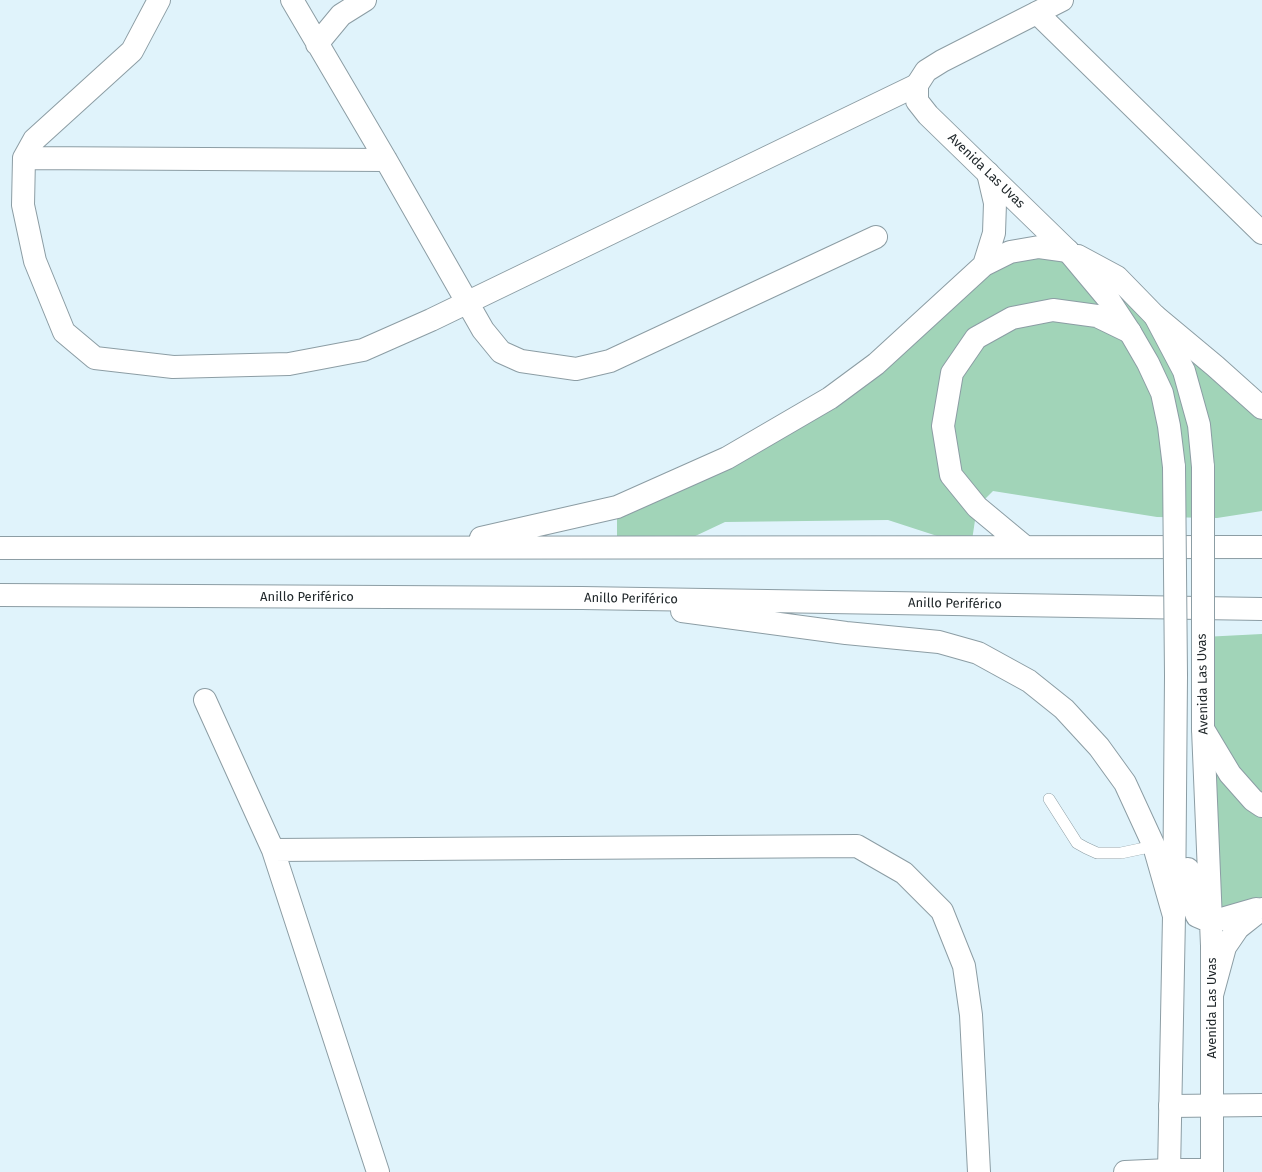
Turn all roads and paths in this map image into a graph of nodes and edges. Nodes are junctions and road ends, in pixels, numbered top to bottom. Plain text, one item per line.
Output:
1 (159, 0) edge
2 (292, 0) edge
3 (365, 0) edge
4 (1062, 0) edge
5 (1037, 13) junction
6 (317, 44) junction
7 (917, 86) junction
8 (24, 158) junction
9 (386, 160) junction
10 (988, 173) junction
11 (1262, 233) edge
12 (876, 237) dead end
13 (1068, 251) junction
14 (984, 265) junction
15 (466, 302) junction
16 (1154, 316) junction
17 (1130, 332) junction
18 (1262, 408) edge
19 (1024, 546) junction
20 (442, 547) junction
21 (1262, 547) edge
22 (0, 548) edge
23 (0, 595) edge
24 (582, 598) junction
25 (1234, 609) junction
26 (1262, 609) edge
27 (1262, 618) edge
28 (1176, 686) junction
29 (205, 700) dead end
30 (1203, 729) junction
31 (1049, 799) dead end
32 (1262, 806) edge
33 (1154, 846) junction
34 (273, 850) junction
35 (1262, 908) edge
36 (1174, 916) junction
37 (1211, 922) junction
38 (1212, 995) junction
39 (1262, 1105) edge
40 (1170, 1106) junction
41 (1213, 1106) junction
42 (1169, 1171) edge
43 (1212, 1171) edge
44 (378, 1172) edge
45 (979, 1172) edge
46 (1125, 1172) edge

1 - 8 main road
2 - 6 main road
3 - 6 main road
4 - 5 main road
5 - 7 main road
5 - 11 main road
6 - 9 main road
7 - 10 main road, Avenida Las Uvas
7 - 15 main road
8 - 9 main road
8 - 15 main road
9 - 15 main road
10 - 13 main road, Avenida Las Uvas
10 - 14 main road
12 - 15 main road
13 - 14 main road
13 - 16 main road, Avenida Las Uvas
13 - 17 main road, Avenida Las Uvas
14 - 20 main road
16 - 18 main road
16 - 30 main road, Avenida Las Uvas, bridge
17 - 19 main road
17 - 28 main road, Avenida Las Uvas, bridge
19 - 20 main road
19 - 21 main road
20 - 22 main road
23 - 24 main road, Anillo Periférico
24 - 25 main road, Anillo Periférico
24 - 33 main road
25 - 26 main road, Anillo Periférico
25 - 27 main road
28 - 36 main road, Avenida Las Uvas
28 - 37 main road
29 - 34 main road
30 - 32 main road
30 - 37 main road, Avenida Las Uvas
31 - 33 lane
33 - 36 main road
34 - 44 main road
34 - 45 main road
35 - 37 main road
35 - 38 main road
36 - 40 main road, Avenida Las Uvas
37 - 38 main road, Avenida Las Uvas
38 - 41 main road, Avenida Las Uvas
39 - 41 main road
40 - 41 main road
40 - 42 main road, Avenida Las Uvas
41 - 43 main road, Avenida Las Uvas
42 - 43 main road
42 - 46 main road

